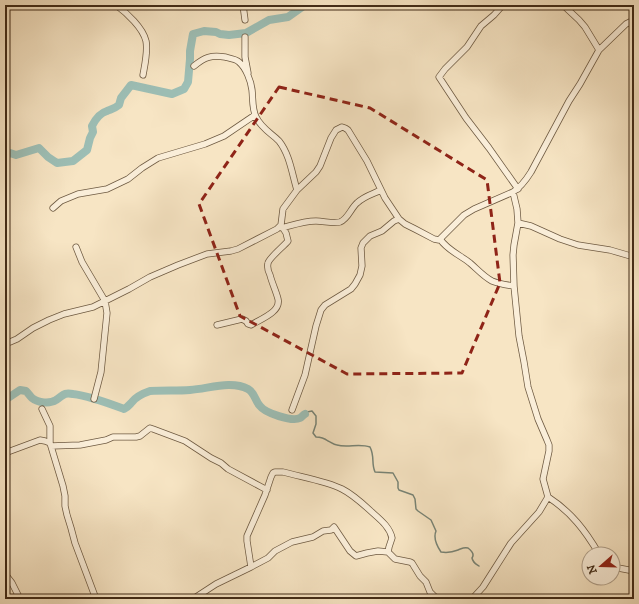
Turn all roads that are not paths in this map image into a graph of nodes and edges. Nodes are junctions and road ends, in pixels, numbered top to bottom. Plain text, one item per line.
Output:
1 (116, 5) edge
2 (243, 5) edge
3 (502, 5) edge
4 (563, 5) edge
5 (245, 20) dead end
6 (634, 20) edge
7 (245, 37) dead end
8 (599, 50) junction
9 (194, 66) dead end
10 (143, 75) dead end
11 (250, 81) junction
12 (254, 115) junction
13 (297, 190) junction
14 (382, 190) junction
15 (516, 190) junction
16 (53, 208) dead end
17 (399, 219) junction
18 (518, 223) junction
19 (282, 227) junction
20 (440, 239) junction
21 (76, 247) dead end
22 (634, 257) edge
23 (514, 286) junction
24 (105, 300) junction
25 (217, 325) dead end
26 (5, 342) edge
27 (94, 399) dead end
28 (42, 409) dead end
29 (292, 410) dead end
30 (50, 445) junction
31 (5, 453) edge
32 (267, 490) junction
33 (548, 497) junction
34 (594, 546) edge
35 (388, 552) junction
36 (252, 567) junction
37 (621, 569) edge
38 (634, 571) edge
39 (5, 574) edge
40 (20, 599) edge
41 (96, 599) edge
42 (193, 599) edge
43 (439, 599) edge
44 (472, 599) edge

1 - 10 street
2 - 5 street
3 - 15 street
4 - 8 street
6 - 8 street
7 - 11 street
8 - 15 street
9 - 11 street
11 - 12 street
12 - 13 street
12 - 16 street
13 - 14 street
13 - 19 street
14 - 17 street
14 - 19 street
15 - 18 street
15 - 20 street
17 - 20 street
17 - 29 street
18 - 22 street
18 - 23 street
19 - 24 street
19 - 25 street
20 - 23 street
21 - 24 street
23 - 33 street
24 - 26 street
24 - 27 street
28 - 30 street
30 - 31 street
30 - 32 street
30 - 41 street
32 - 35 street
32 - 36 street
33 - 34 street
33 - 44 street
35 - 36 street
35 - 43 street
36 - 42 street
37 - 38 street
39 - 40 street

